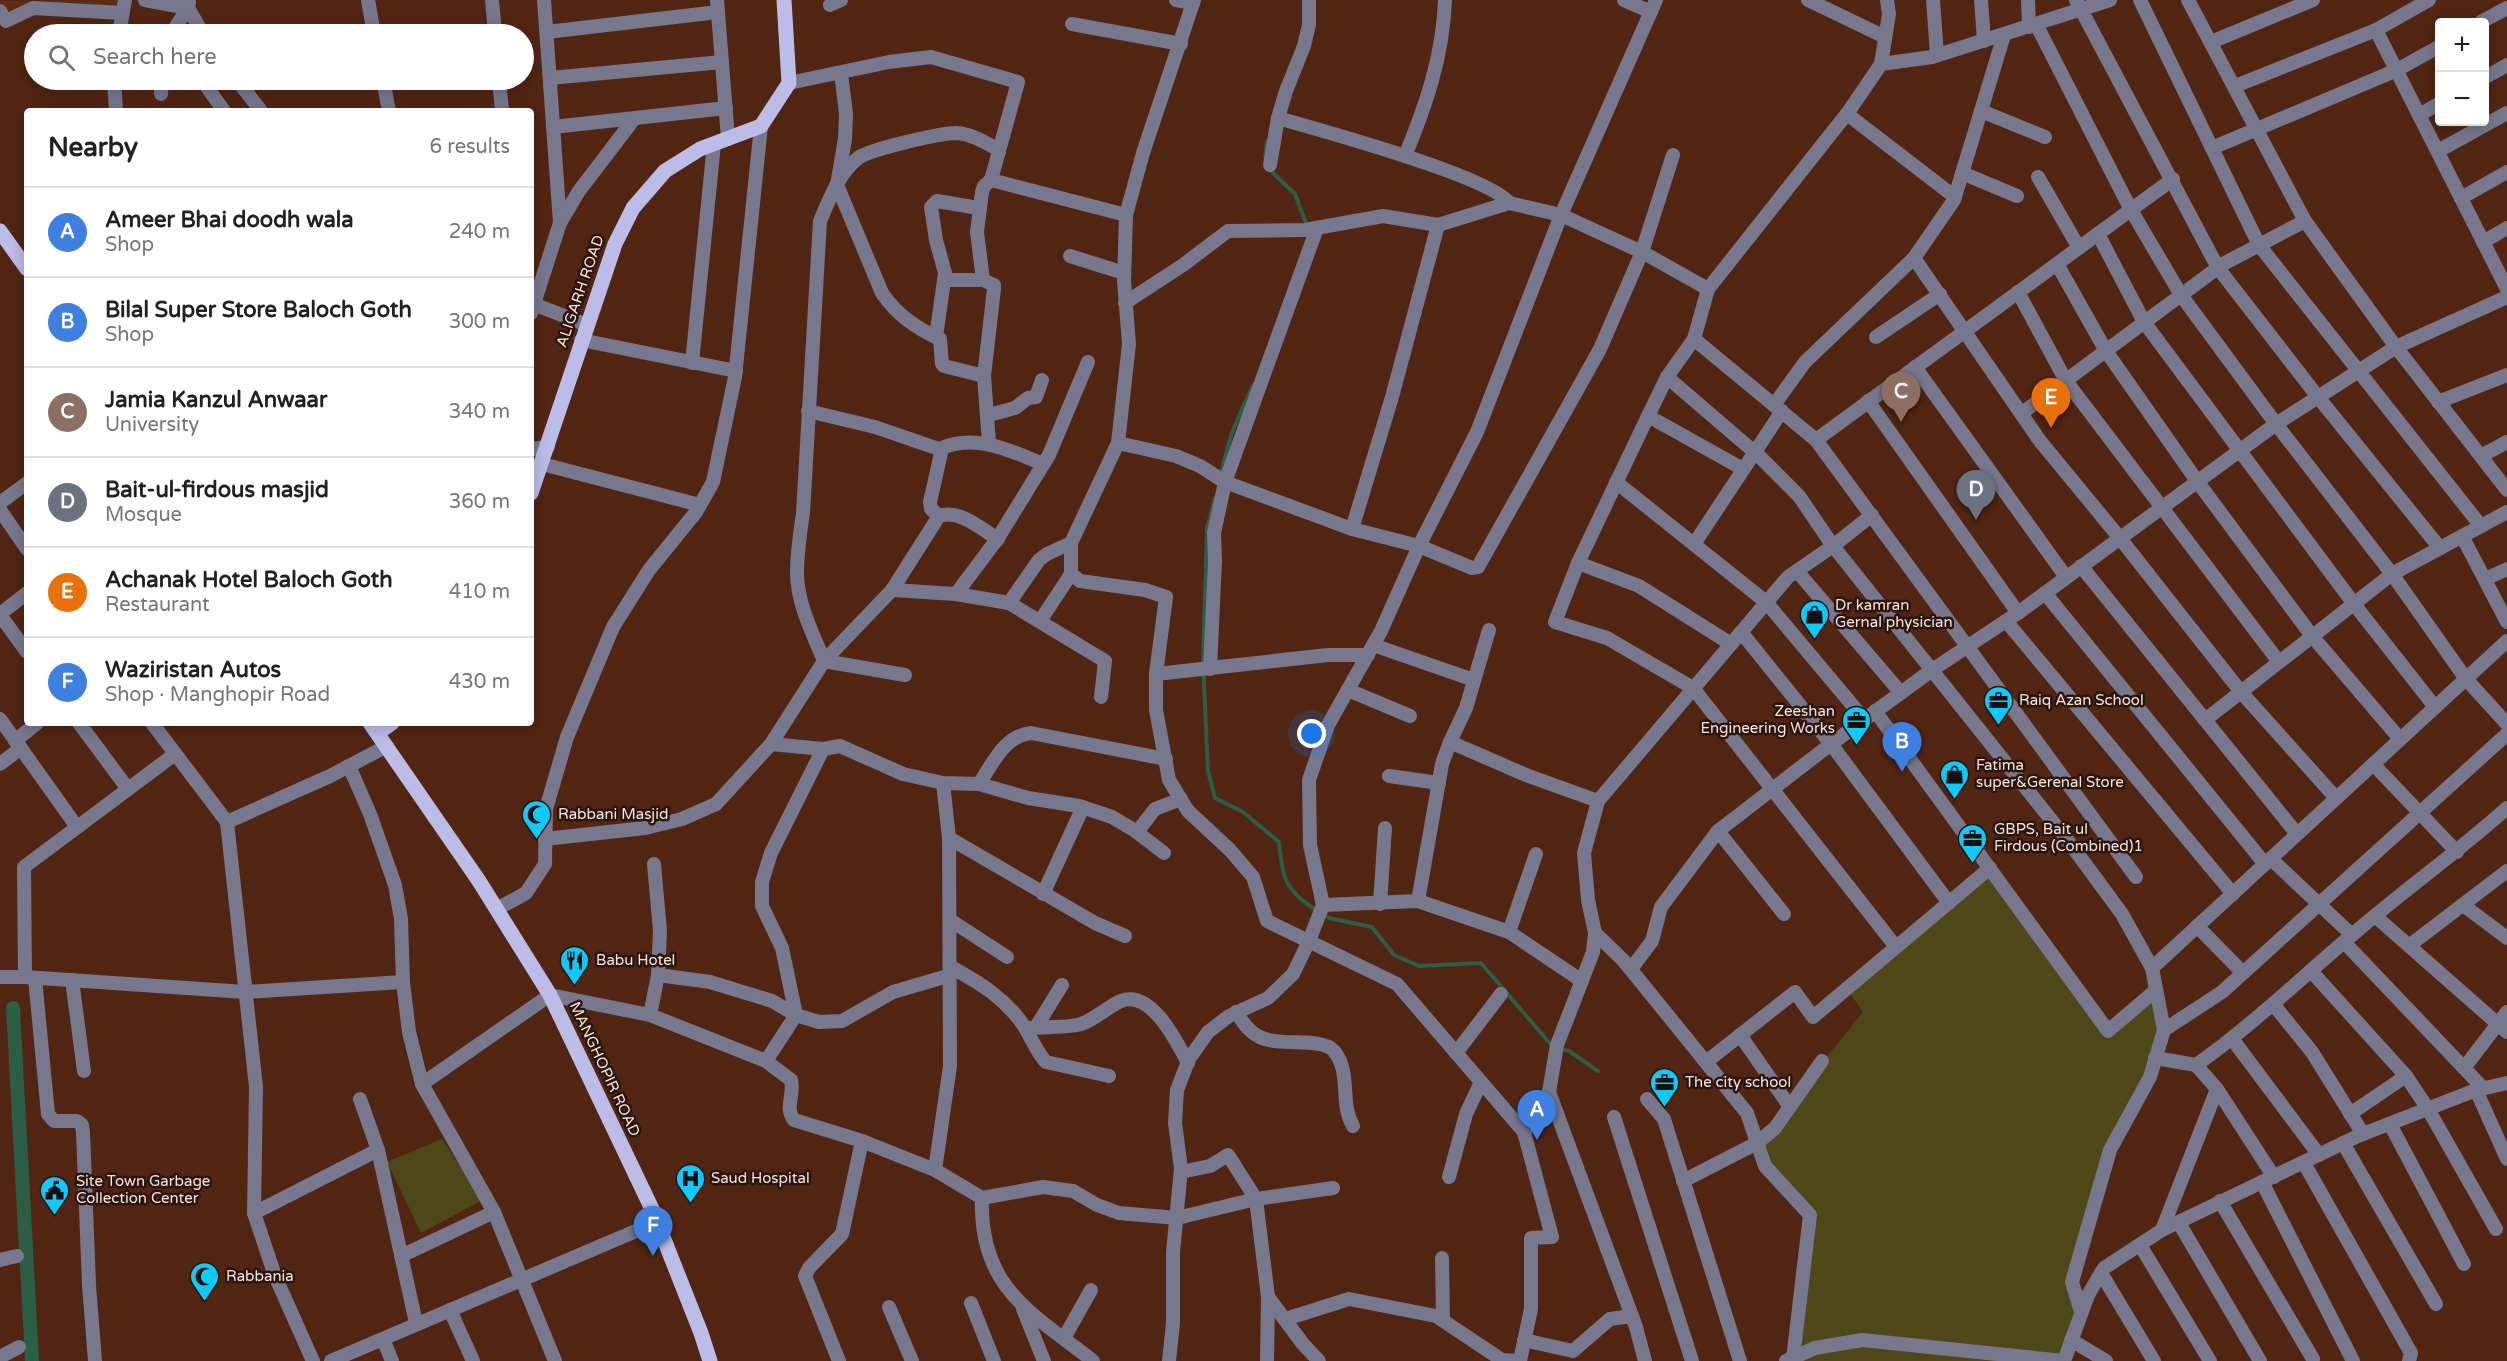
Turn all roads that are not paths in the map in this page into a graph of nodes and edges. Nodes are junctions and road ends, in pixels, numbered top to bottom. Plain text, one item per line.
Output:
1 (145, 0) edge
2 (368, 0) edge
3 (492, 0) edge
4 (544, 0) edge
5 (784, 0) edge
6 (1176, 0) edge
7 (1309, 0) edge
8 (1445, 0) edge
9 (1624, 0) edge
10 (1808, 0) edge
11 (1887, 0) edge
12 (1933, 0) edge
13 (1981, 0) edge
14 (2028, 0) edge
15 (2110, 0) edge
16 (2140, 0) edge
17 (2188, 0) edge
18 (2313, 0) edge
19 (2429, 0) edge
20 (1194, 2) edge
21 (188, 4) edge
22 (2078, 4) edge
23 (124, 6) edge
24 (717, 6) edge
25 (1653, 6) edge
26 (2507, 8) edge
27 (0, 11) edge
28 (2488, 18) edge
29 (121, 24) edge
30 (178, 24) edge
31 (198, 24) edge
32 (372, 24) edge
33 (494, 24) edge
34 (1072, 24) dead end
35 (2033, 25) junction
36 (2376, 30) junction
37 (547, 32) junction
38 (2004, 35) junction
39 (1885, 37) junction
40 (1984, 41) junction
41 (2211, 42) junction
42 (1181, 44) junction
43 (2435, 48) edge
44 (1936, 55) junction
45 (722, 62) junction
46 (1881, 64) junction
47 (2507, 65) edge
48 (2397, 70) junction
49 (841, 73) junction
50 (2489, 75) edge
51 (550, 78) junction
52 (789, 83) junction
53 (2235, 86) junction
54 (115, 90) edge
55 (161, 90) edge
56 (209, 90) edge
57 (245, 90) edge
58 (385, 90) edge
59 (500, 90) edge
60 (161, 94) dead end
61 (2435, 105) edge
62 (116, 108) edge
63 (222, 108) edge
64 (259, 108) edge
65 (388, 108) edge
66 (502, 108) edge
67 (726, 108) junction
68 (1981, 111) junction
69 (2507, 113) edge
70 (1847, 114) junction
71 (2419, 115) junction
72 (634, 118) junction
73 (1278, 118) junction
74 (761, 126) junction
75 (553, 128) junction
76 (2257, 128) junction
77 (2045, 137) dead end
78 (721, 141) junction
79 (2212, 148) junction
80 (999, 150) junction
81 (2438, 151) junction
82 (1672, 155) dead end
83 (1405, 156) junction
84 (1270, 165) dead end
85 (2507, 172) edge
86 (1962, 173) junction
87 (2038, 177) dead end
88 (2173, 179) junction
89 (991, 180) junction
90 (837, 185) junction
91 (2017, 196) dead end
92 (1955, 197) junction
93 (2461, 198) junction
94 (1509, 203) junction
95 (978, 208) junction
96 (2132, 210) junction
97 (1126, 215) junction
98 (1561, 215) junction
99 (2306, 221) junction
100 (560, 223) junction
101 (1438, 225) junction
102 (2507, 228) edge
103 (1312, 229) junction
104 (0, 231) edge
105 (2098, 234) junction
106 (2483, 242) junction
107 (2259, 245) junction
108 (2079, 248) junction
109 (1642, 252) junction
110 (1070, 256) dead end
111 (1914, 258) junction
112 (2057, 264) junction
113 (24, 265) edge
114 (2218, 268) junction
115 (1124, 273) junction
116 (945, 280) junction
117 (983, 280) junction
118 (2506, 288) edge
119 (1708, 289) junction
120 (2018, 292) junction
121 (1940, 294) junction
122 (2181, 295) junction
123 (534, 301) edge
124 (1125, 303) junction
125 (534, 308) edge
126 (2144, 322) junction
127 (587, 325) junction
128 (1965, 330) junction
129 (936, 337) junction
130 (1875, 337) dead end
131 (1694, 339) junction
132 (581, 340) junction
133 (2396, 347) junction
134 (2106, 351) junction
135 (1088, 362) dead end
136 (692, 363) junction
137 (1915, 367) junction
138 (736, 371) junction
139 (2359, 371) junction
140 (2507, 375) edge
141 (984, 376) junction
142 (1667, 377) junction
143 (1042, 380) dead end
144 (2066, 381) junction
145 (2318, 397) junction
146 (1868, 401) junction
147 (2438, 402) junction
148 (1778, 408) junction
149 (808, 411) junction
150 (2022, 413) junction
151 (988, 415) junction
152 (1648, 416) junction
153 (2276, 424) junction
154 (1816, 440) junction
155 (2507, 442) edge
156 (989, 443) junction
157 (1118, 443) junction
158 (548, 447) junction
159 (534, 449) edge
160 (939, 449) junction
161 (2240, 449) junction
162 (1754, 453) junction
163 (2481, 456) junction
164 (542, 464) junction
165 (1043, 464) junction
166 (1743, 470) junction
167 (1221, 479) junction
168 (2197, 481) junction
169 (1616, 482) junction
170 (24, 485) edge
171 (534, 485) edge
172 (2507, 490) edge
173 (0, 502) edge
174 (700, 505) junction
175 (2161, 507) junction
176 (0, 510) edge
177 (2507, 512) edge
178 (1872, 515) junction
179 (939, 516) junction
180 (2481, 526) junction
181 (1352, 529) junction
182 (2462, 536) junction
183 (2119, 537) junction
184 (998, 539) junction
185 (1071, 543) junction
186 (1694, 544) junction
187 (24, 545) edge
188 (1419, 546) junction
189 (1833, 546) junction
190 (2440, 548) junction
191 (1578, 563) junction
192 (2080, 566) junction
193 (2507, 569) edge
194 (1797, 571) junction
195 (1071, 574) junction
196 (2392, 574) junction
197 (2066, 577) junction
198 (2485, 579) junction
199 (892, 590) junction
200 (2045, 593) junction
201 (956, 594) junction
202 (24, 595) edge
203 (1766, 602) junction
204 (1008, 603) junction
205 (2354, 604) junction
206 (0, 615) edge
207 (2012, 617) junction
208 (1040, 621) junction
209 (2507, 622) edge
210 (1489, 630) dead end
211 (1741, 632) junction
212 (2312, 636) junction
213 (2507, 641) edge
214 (1731, 644) junction
215 (1969, 646) junction
216 (24, 648) edge
217 (1371, 650) junction
218 (824, 661) junction
219 (2279, 662) junction
220 (1206, 670) junction
221 (1932, 670) junction
222 (1156, 674) junction
223 (905, 675) dead end
224 (2466, 679) junction
225 (1474, 680) junction
226 (1693, 688) junction
227 (1348, 690) junction
228 (2241, 692) junction
229 (1901, 693) junction
230 (1101, 697) dead end
231 (2435, 707) junction
232 (1875, 711) junction
233 (1410, 716) dead end
234 (0, 719) edge
235 (1864, 719) junction
236 (2205, 720) junction
237 (2507, 724) edge
238 (34, 726) edge
239 (81, 726) edge
240 (154, 726) edge
241 (379, 734) edge
242 (2507, 734) edge
243 (2400, 739) junction
244 (1449, 742) junction
245 (18, 744) junction
246 (771, 744) junction
247 (1831, 744) junction
248 (822, 749) junction
249 (175, 754) junction
250 (1166, 759) junction
251 (0, 764) edge
252 (2373, 764) junction
253 (349, 766) junction
254 (1389, 776) dead end
255 (943, 783) junction
256 (1439, 783) junction
257 (979, 784) junction
258 (128, 789) junction
259 (1772, 790) junction
260 (2336, 798) junction
261 (1181, 799) junction
262 (1598, 801) junction
263 (1083, 807) junction
264 (2507, 808) edge
265 (2420, 813) junction
266 (227, 822) junction
267 (77, 827) junction
268 (1385, 828) dead end
269 (1718, 831) junction
270 (1137, 832) junction
271 (2297, 834) junction
272 (949, 838) junction
273 (545, 839) junction
274 (2457, 852) junction
275 (1164, 853) dead end
276 (1536, 854) dead end
277 (2268, 861) junction
278 (654, 864) dead end
279 (1990, 868) junction
280 (2507, 871) edge
281 (2136, 876) dead end
282 (1043, 894) junction
283 (2233, 894) junction
284 (1418, 901) junction
285 (1949, 903) junction
286 (1380, 904) junction
287 (2319, 904) junction
288 (2463, 905) junction
289 (1323, 907) junction
290 (497, 909) junction
291 (1784, 914) dead end
292 (2374, 916) junction
293 (950, 920) junction
294 (2197, 926) junction
295 (1509, 932) junction
296 (1595, 933) junction
297 (1125, 936) dead end
298 (2348, 938) junction
299 (2507, 938) edge
300 (1309, 941) junction
301 (2410, 945) junction
302 (1896, 947) junction
303 (1007, 957) dead end
304 (2152, 968) junction
305 (1631, 969) junction
306 (951, 971) junction
307 (2311, 971) junction
308 (2243, 973) junction
309 (658, 975) junction
310 (0, 977) edge
311 (30, 977) junction
312 (72, 980) junction
313 (1582, 981) junction
314 (403, 982) junction
315 (1062, 985) dead end
316 (2156, 990) junction
317 (245, 992) junction
318 (1501, 994) dead end
319 (550, 995) junction
320 (2273, 1004) junction
321 (1236, 1012) junction
322 (2507, 1012) edge
323 (650, 1015) junction
324 (796, 1015) junction
325 (1031, 1027) junction
326 (2502, 1028) edge
327 (2164, 1030) junction
328 (1740, 1035) junction
329 (2233, 1040) junction
330 (1456, 1053) junction
331 (2156, 1058) junction
332 (766, 1061) junction
333 (1822, 1061) dead end
334 (1706, 1062) junction
335 (1188, 1063) junction
336 (2196, 1065) junction
337 (2464, 1068) junction
338 (84, 1071) dead end
339 (1109, 1076) dead end
340 (2406, 1076) junction
341 (1481, 1082) junction
342 (2507, 1083) edge
343 (422, 1084) junction
344 (2217, 1089) junction
345 (2479, 1089) junction
346 (1549, 1092) junction
347 (360, 1099) dead end
348 (1647, 1099) dead end
349 (1790, 1107) junction
350 (2428, 1109) junction
351 (2350, 1114) junction
352 (1614, 1117) dead end
353 (2390, 1124) junction
354 (1353, 1126) dead end
355 (1524, 1132) junction
356 (2362, 1134) junction
357 (862, 1141) junction
358 (1757, 1143) junction
359 (2343, 1143) junction
360 (378, 1150) junction
361 (2319, 1155) junction
362 (2507, 1159) edge
363 (2304, 1163) junction
364 (935, 1170) junction
365 (1181, 1172) junction
366 (1449, 1177) dead end
367 (2268, 1179) junction
368 (1683, 1181) junction
369 (1333, 1188) dead end
370 (982, 1198) junction
371 (1256, 1199) junction
372 (2220, 1201) junction
373 (495, 1212) junction
374 (254, 1213) junction
375 (1177, 1218) junction
376 (657, 1222) junction
377 (2179, 1223) junction
378 (2496, 1229) dead end
379 (2162, 1230) junction
380 (2140, 1245) junction
381 (17, 1256) dead end
382 (401, 1256) junction
383 (1442, 1258) dead end
384 (0, 1260) edge
385 (2464, 1264) dead end
386 (2101, 1273) junction
387 (524, 1280) junction
388 (1091, 1290) dead end
389 (1268, 1297) junction
390 (971, 1303) dead end
391 (1021, 1304) junction
392 (2436, 1304) dead end
393 (889, 1307) dead end
394 (450, 1310) junction
395 (2082, 1312) junction
396 (1632, 1316) junction
397 (1292, 1317) dead end
398 (1443, 1320) junction
399 (416, 1323) junction
400 (1064, 1338) junction
401 (383, 1339) junction
402 (1524, 1340) junction
403 (2071, 1340) junction
404 (19, 1347) dead end
405 (0, 1357) edge
406 (2313, 1359) dead end
407 (1789, 1360) edge
408 (95, 1361) edge
409 (313, 1361) edge
410 (331, 1361) edge
411 (392, 1361) edge
412 (472, 1361) edge
413 (555, 1361) edge
414 (710, 1361) edge
415 (839, 1361) edge
416 (912, 1361) edge
417 (994, 1361) edge
418 (1044, 1361) edge
419 (1093, 1361) edge
420 (1169, 1361) edge
421 (1267, 1361) edge
422 (1319, 1361) edge
423 (1518, 1361) edge
424 (1646, 1361) edge
425 (1692, 1361) edge
426 (1740, 1361) edge
427 (2064, 1361) edge
428 (2106, 1361) edge
429 (2154, 1361) edge
430 (2210, 1361) edge
431 (2260, 1361) edge
432 (2353, 1361) edge
433 (2409, 1361) edge

1 - 21 street
2 - 32 street
3 - 33 street
4 - 37 street
5 - 52 main road
6 - 20 street
7 - 73 street
8 - 83 street
9 - 25 street
10 - 39 street
11 - 39 street
12 - 44 street
13 - 40 street
14 - 35 street
15 - 22 street
16 - 79 street
17 - 41 street
18 - 41 street
19 - 36 street
20 - 42 street
21 - 30 street
21 - 31 street
22 - 35 street
22 - 88 street
23 - 27 street
23 - 29 street
24 - 37 street
24 - 45 street
25 - 98 street
26 - 28 street
34 - 42 street
35 - 38 street
35 - 96 street
36 - 48 street
36 - 53 street
37 - 51 street
38 - 40 street
38 - 68 street
39 - 46 street
40 - 44 street
41 - 53 street
42 - 97 street
43 - 48 street
44 - 46 street
45 - 51 street
45 - 67 street
46 - 70 street
47 - 50 street
48 - 71 street
48 - 76 street
49 - 52 street
49 - 80 street
49 - 90 street
51 - 75 street
52 - 74 main road
53 - 76 street
54 - 62 street
55 - 60 street
56 - 63 street
57 - 64 street
58 - 65 street
59 - 66 street
61 - 71 street
67 - 72 street
67 - 78 street
68 - 77 street
68 - 86 street
69 - 81 street
70 - 92 street
70 - 119 street
71 - 81 street
72 - 75 street
72 - 100 street
73 - 83 street
73 - 84 street
74 - 78 main road, ALIGARH ROAD
74 - 138 street
75 - 100 street
76 - 79 street
76 - 99 street
78 - 127 main road, ALIGARH ROAD
78 - 136 street
79 - 107 street
80 - 89 street
80 - 90 street
81 - 93 street
82 - 109 street
83 - 94 street
85 - 93 street
86 - 91 street
86 - 92 street
87 - 108 street
88 - 96 street
88 - 114 street
89 - 95 street
89 - 97 street
90 - 129 street
90 - 149 street
92 - 111 street
93 - 106 street
94 - 98 street
94 - 101 street
95 - 116 street
95 - 117 street
96 - 105 street
96 - 122 street
97 - 115 street
98 - 109 street
98 - 188 street
99 - 107 street
99 - 133 street
100 - 123 street
101 - 103 street
101 - 181 street
102 - 106 street
103 - 124 street
103 - 167 street
104 - 113 main road
105 - 108 street
105 - 126 street
106 - 118 street
107 - 114 street
107 - 139 street
108 - 112 street
109 - 119 street
109 - 188 street
110 - 115 street
111 - 121 street
111 - 148 street
112 - 120 street
112 - 134 street
114 - 122 street
114 - 145 street
115 - 124 street
116 - 117 street
116 - 129 street
117 - 141 street
118 - 133 street
119 - 131 street
120 - 128 street
120 - 144 street
121 - 128 street
121 - 130 street
122 - 126 street
122 - 153 street
124 - 157 street
125 - 127 street
126 - 134 street
126 - 161 street
127 - 132 main road, ALIGARH ROAD
128 - 137 street
128 - 150 street
129 - 141 street
131 - 142 street
131 - 148 street
132 - 136 street
132 - 158 main road, ALIGARH ROAD
133 - 139 street
133 - 147 street
134 - 144 street
134 - 168 street
135 - 165 street
136 - 138 street
137 - 146 street
137 - 197 street
138 - 174 street
139 - 145 street
139 - 180 street
140 - 147 street
141 - 151 street
142 - 152 street
142 - 162 street
143 - 151 street
144 - 150 street
144 - 175 street
145 - 153 street
145 - 190 street
146 - 154 street
146 - 207 street
147 - 163 street
148 - 154 street
148 - 162 street
149 - 160 street
149 - 218 street
150 - 183 street
151 - 156 street
152 - 166 street
152 - 169 street
153 - 161 street
153 - 196 street
154 - 178 street
155 - 163 street
156 - 160 street
156 - 165 street
157 - 167 street
157 - 185 street
158 - 159 street
158 - 164 main road, ALIGARH ROAD
160 - 179 street
161 - 168 street
161 - 205 street
162 - 166 street
162 - 189 street
163 - 172 street
164 - 171 main road, ALIGARH ROAD
164 - 174 street
165 - 184 street
166 - 186 street
167 - 181 street
167 - 220 street
168 - 175 street
168 - 212 street
169 - 186 street
169 - 191 street
170 - 173 street
174 - 273 street
175 - 183 street
175 - 219 street
176 - 187 street
177 - 180 street
178 - 189 street
178 - 215 street
179 - 184 street
179 - 199 street
180 - 182 street
181 - 188 street
182 - 190 street
182 - 198 street
183 - 192 street
183 - 228 street
184 - 201 street
185 - 195 street
185 - 204 street
186 - 203 street
188 - 217 street
189 - 194 street
189 - 221 street
190 - 196 street
191 - 214 street
191 - 226 street
192 - 197 street
192 - 236 street
193 - 198 street
194 - 203 street
194 - 229 street
195 - 208 street
195 - 222 street
196 - 205 street
196 - 224 street
197 - 200 street
198 - 209 street
199 - 201 street
199 - 218 street
200 - 207 street
200 - 277 street
201 - 204 street
202 - 206 street
203 - 211 street
203 - 235 street
204 - 208 street
205 - 212 street
205 - 231 street
206 - 216 street
207 - 215 street
207 - 283 street
208 - 230 street
210 - 225 street
211 - 214 street
211 - 247 street
212 - 219 street
212 - 243 street
213 - 224 street
214 - 226 street
215 - 221 street
215 - 281 street
217 - 220 street
217 - 225 street
217 - 227 street
218 - 223 street
218 - 246 street
219 - 228 street
220 - 222 street
221 - 229 street
221 - 304 street
222 - 250 street
224 - 231 street
224 - 237 street
225 - 244 street
226 - 259 street
226 - 262 street
227 - 233 street
227 - 289 street
228 - 236 street
228 - 260 street
229 - 232 street
231 - 243 street
232 - 235 street
232 - 279 street
234 - 245 street
235 - 247 street
236 - 271 street
238 - 245 street
239 - 258 street
240 - 249 street
241 - 253 street
241 - 290 main road, MANGHOPIR ROAD
242 - 265 street
243 - 252 street
244 - 256 street
244 - 262 street
245 - 251 street
245 - 267 street
246 - 248 street
246 - 273 street
247 - 259 street
247 - 285 street
248 - 255 street
248 - 324 street
249 - 258 street
249 - 266 street
250 - 257 street
250 - 261 street
252 - 260 street
252 - 265 street
253 - 266 street
253 - 314 street
254 - 256 street
255 - 257 street
255 - 272 street
256 - 284 street
257 - 263 street
258 - 267 street
259 - 269 street
259 - 302 street
260 - 271 street
261 - 270 street
261 - 300 street
262 - 296 street
263 - 270 street
263 - 282 street
264 - 274 street
265 - 274 street
265 - 287 street
266 - 317 street
267 - 311 street
268 - 286 street
269 - 291 street
269 - 305 street
270 - 275 street
271 - 277 street
272 - 282 street
272 - 293 street
273 - 290 street
274 - 292 street
276 - 295 street
277 - 283 street
277 - 287 street
278 - 309 street
279 - 285 street
279 - 316 street
280 - 288 street
282 - 297 street
283 - 294 street
284 - 286 street
284 - 295 street
285 - 302 street
286 - 289 street
287 - 298 street
287 - 308 street
288 - 299 street
288 - 301 street
289 - 300 street
290 - 319 main road, MANGHOPIR ROAD
292 - 298 street
292 - 301 street
293 - 303 street
293 - 306 street
294 - 304 street
294 - 308 street
295 - 313 street
296 - 305 street
296 - 313 street
298 - 307 street
298 - 337 street
300 - 321 street
300 - 330 street
301 - 326 street
302 - 328 street
304 - 316 street
305 - 334 street
306 - 324 street
306 - 325 street
306 - 364 street
307 - 320 street
307 - 340 street
308 - 327 street
309 - 323 street
309 - 324 street
310 - 311 street
311 - 312 street
311 - 408 street
312 - 317 street
312 - 338 street
313 - 346 street
314 - 317 street
314 - 343 street
315 - 325 street
316 - 327 street
317 - 374 street
318 - 330 street
319 - 323 street
319 - 343 street
319 - 376 main road, MANGHOPIR ROAD
320 - 329 street
320 - 351 street
321 - 335 street
321 - 354 street
322 - 326 street
323 - 332 street
324 - 332 street
325 - 335 street
325 - 339 street
326 - 337 street
327 - 331 street
328 - 334 street
328 - 349 street
329 - 336 street
329 - 361 street
330 - 341 street
331 - 336 street
331 - 395 street
332 - 357 street
333 - 349 street
334 - 358 street
335 - 365 street
336 - 344 street
337 - 345 street
340 - 350 street
340 - 351 street
341 - 355 street
341 - 366 street
342 - 345 street
343 - 373 street
344 - 367 street
344 - 379 street
345 - 350 street
345 - 362 street
346 - 355 street
346 - 396 street
347 - 360 street
348 - 368 street
349 - 358 street
350 - 353 street
350 - 378 street
351 - 356 street
352 - 425 street
353 - 356 street
353 - 385 street
355 - 402 street
356 - 359 street
357 - 364 street
357 - 415 street
358 - 368 street
358 - 407 street
359 - 361 street
359 - 392 street
360 - 374 street
360 - 382 street
361 - 363 street
363 - 367 street
363 - 433 street
364 - 370 street
365 - 371 street
365 - 375 street
367 - 372 street
367 - 432 street
368 - 426 street
369 - 371 street
370 - 375 street
370 - 391 street
371 - 375 street
371 - 389 street
372 - 377 street
372 - 406 street
373 - 382 street
373 - 387 street
374 - 409 street
375 - 420 street
376 - 387 street
376 - 414 main road, MANGHOPIR ROAD
377 - 379 street
377 - 431 street
379 - 380 street
380 - 386 street
380 - 430 street
381 - 384 street
382 - 399 street
383 - 398 street
386 - 395 street
386 - 429 street
387 - 394 street
387 - 413 street
388 - 400 street
389 - 421 street
389 - 422 street
390 - 417 street
391 - 400 street
391 - 418 street
393 - 416 street
394 - 399 street
394 - 412 street
395 - 403 street
396 - 402 street
396 - 424 street
397 - 398 street
398 - 423 street
399 - 401 street
400 - 419 street
401 - 410 street
401 - 411 street
402 - 423 street
403 - 427 street
403 - 428 street
404 - 405 street
407 - 427 street

